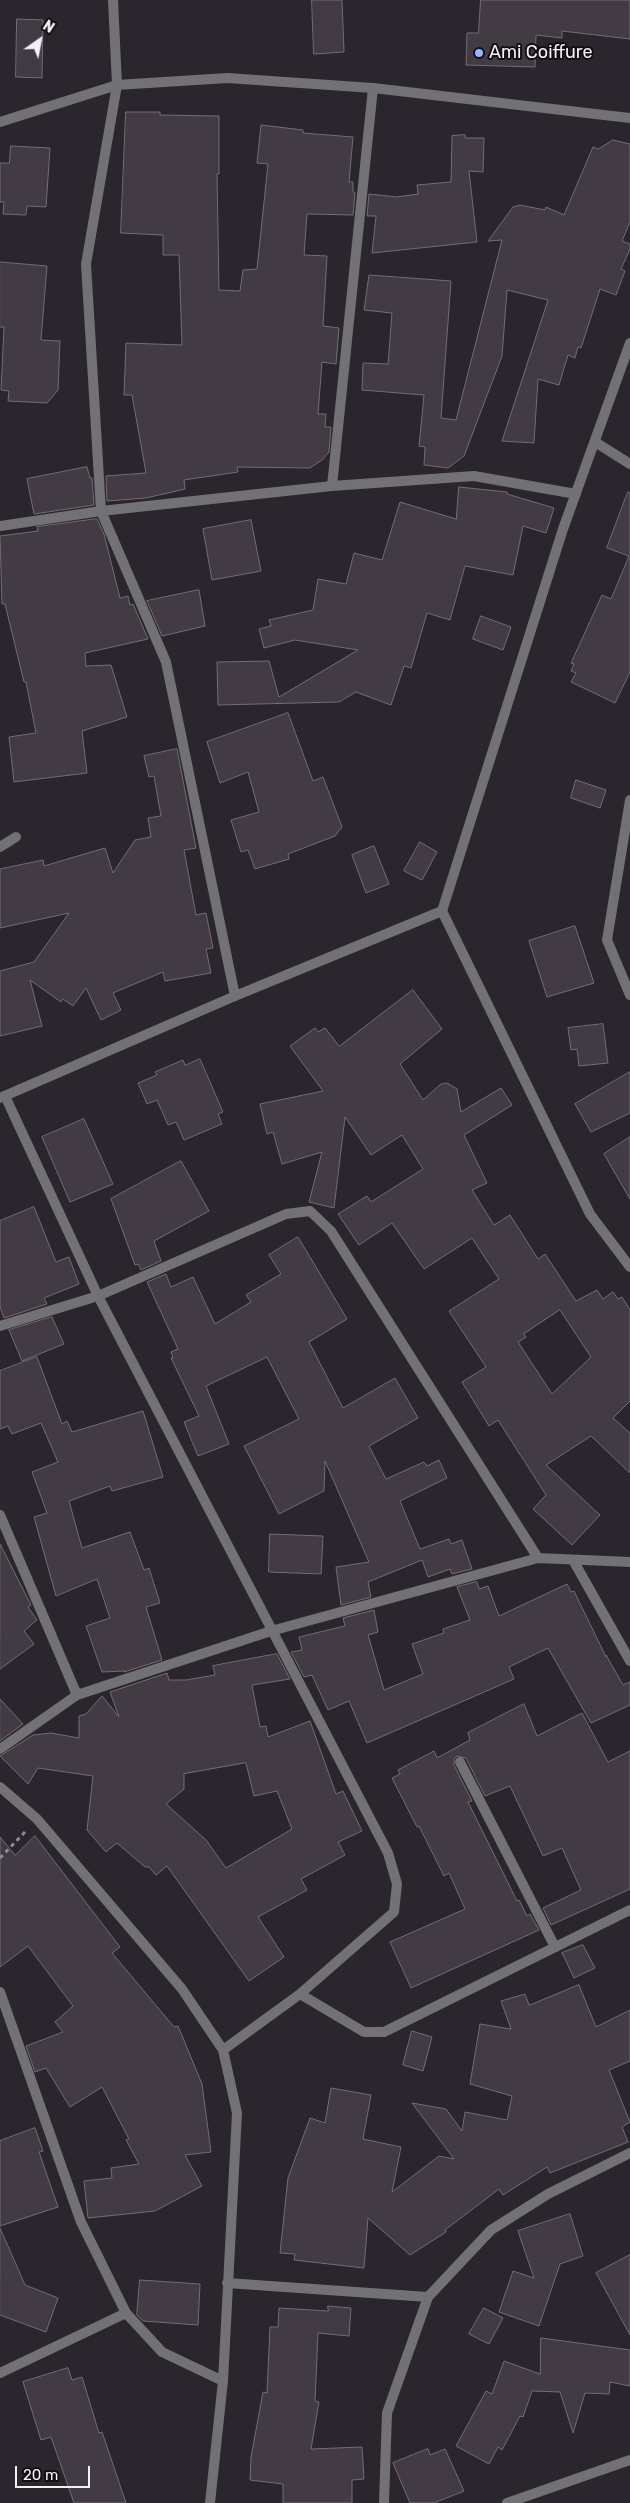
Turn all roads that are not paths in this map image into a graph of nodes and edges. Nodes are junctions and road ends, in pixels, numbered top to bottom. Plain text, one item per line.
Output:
1 (113, 0) edge
2 (117, 85) junction
3 (373, 88) junction
4 (630, 118) edge
5 (0, 122) edge
6 (630, 343) edge
7 (595, 442) junction
8 (630, 464) edge
9 (332, 486) junction
10 (576, 494) junction
11 (102, 511) junction
12 (0, 526) edge
13 (630, 800) edge
14 (16, 837) dead end
15 (0, 847) edge
16 (442, 912) junction
17 (630, 995) edge
18 (235, 996) junction
19 (2, 1097) edge
20 (630, 1267) edge
21 (98, 1296) junction
22 (0, 1326) edge
23 (0, 1515) edge
24 (538, 1558) junction
25 (573, 1560) junction
26 (630, 1562) edge
27 (271, 1631) junction
28 (630, 1661) edge
29 (77, 1695) junction
30 (0, 1749) edge
31 (460, 1762) dead end
32 (0, 1787) edge
33 (630, 1910) edge
34 (555, 1947) junction
35 (0, 1992) edge
36 (300, 1994) junction
37 (223, 2050) junction
38 (630, 2153) edge
39 (227, 2283) junction
40 (428, 2297) junction
41 (126, 2314) junction
42 (0, 2373) edge
43 (223, 2382) junction
44 (630, 2460) edge
45 (210, 2503) edge
46 (384, 2503) edge
47 (507, 2503) edge

1 - 2 street
2 - 3 street
2 - 5 street
2 - 11 street
3 - 4 street
3 - 9 street
6 - 7 street
7 - 8 street
7 - 10 street
9 - 10 street
9 - 11 street
10 - 16 street
11 - 12 street
11 - 18 street
13 - 17 street
14 - 15 street
16 - 18 street
16 - 20 street
18 - 19 street
19 - 21 street
21 - 22 street
21 - 24 street
21 - 27 street
23 - 29 street
24 - 25 street
24 - 27 street
25 - 26 street
25 - 28 street
27 - 29 street
27 - 36 street
29 - 30 street
31 - 34 street
32 - 37 street
33 - 34 street
34 - 36 street
35 - 41 street
36 - 37 street
37 - 39 street
38 - 40 street
39 - 40 street
39 - 43 street
40 - 46 street
41 - 42 street
41 - 43 street
43 - 45 street
44 - 47 street

